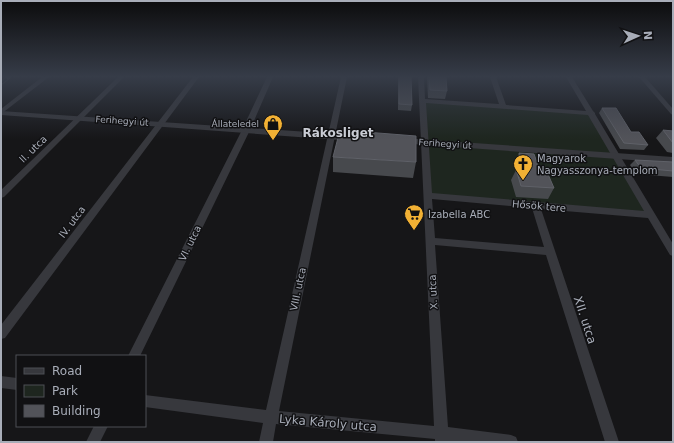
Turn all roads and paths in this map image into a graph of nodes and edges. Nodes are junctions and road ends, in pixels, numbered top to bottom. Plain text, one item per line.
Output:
1 (20, 98) edge
2 (100, 98) edge
3 (181, 98) edge
4 (261, 98) edge
5 (340, 98) edge
6 (422, 98) edge
7 (501, 98) edge
8 (582, 98) edge
9 (660, 98) edge
10 (422, 101) junction
11 (504, 107) junction
12 (1, 113) edge
13 (592, 113) junction
14 (673, 113) edge
15 (79, 118) junction
16 (161, 124) junction
17 (246, 130) junction
18 (332, 136) junction
19 (362, 138) edge
20 (392, 140) edge
21 (424, 142) junction
22 (616, 156) junction
23 (673, 160) edge
24 (1, 195) edge
25 (427, 196) junction
26 (535, 205) junction
27 (651, 215) junction
28 (430, 241) junction
29 (549, 251) junction
30 (673, 252) edge
31 (1, 334) edge
32 (134, 355) edge
33 (1, 382) edge
34 (16, 384) edge
35 (146, 401) edge
36 (271, 417) junction
37 (100, 427) edge
38 (441, 438) edge
39 (93, 442) edge
40 (266, 442) edge
41 (511, 442) edge
42 (612, 442) edge

1 - 12 street
2 - 15 street, II. utca
3 - 16 street, IV. utca
4 - 17 street, VI. utca
5 - 18 street, VIII. utca
6 - 10 street, X. utca
7 - 11 street
8 - 13 street
9 - 14 street
10 - 11 street
10 - 21 street, X. utca
11 - 13 street
12 - 15 street, Ferihegyi út
13 - 22 street
15 - 16 street, Ferihegyi út
15 - 24 street, II. utca
16 - 17 street, Ferihegyi út
16 - 31 street, IV. utca
17 - 18 street, Ferihegyi út
17 - 32 street, VI. utca
18 - 19 street, Ferihegyi út
18 - 36 street, VIII. utca
20 - 21 street, Ferihegyi út
21 - 22 street, Ferihegyi út
21 - 25 street, X. utca
22 - 23 street, Ferihegyi út
22 - 27 street
25 - 26 street, Hősök tere
25 - 28 street, X. utca
26 - 27 street, Hősök tere
26 - 29 street, XII. utca
27 - 30 street
28 - 29 street
28 - 38 street, X. utca
29 - 42 street, XII. utca
33 - 34 street
35 - 36 street, Lyka Károly utca
36 - 38 street, Lyka Károly utca
36 - 40 street, VIII. utca
37 - 39 street
38 - 41 street, Lyka Károly utca

